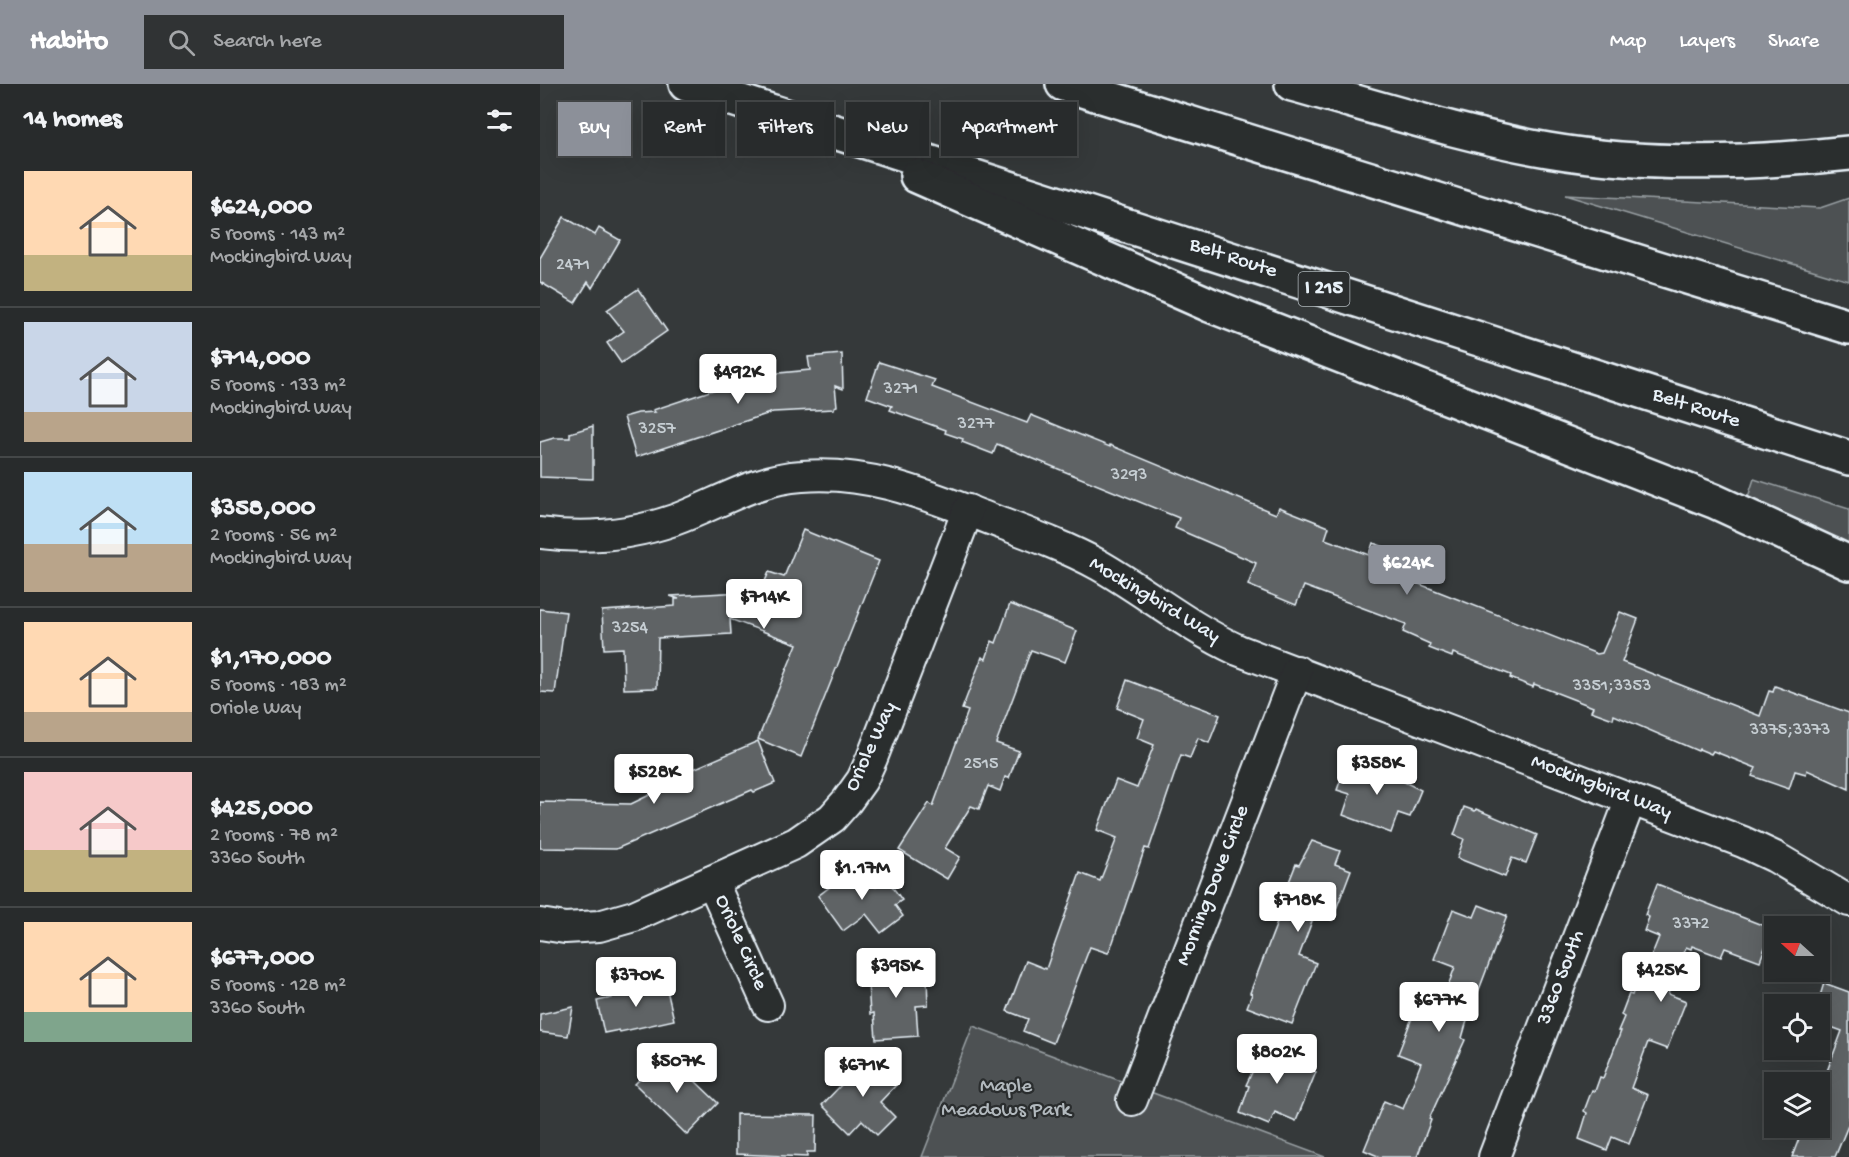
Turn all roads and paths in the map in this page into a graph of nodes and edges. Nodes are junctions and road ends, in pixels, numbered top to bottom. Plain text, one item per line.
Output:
1 (686, 84) edge
2 (1063, 84) edge
3 (1292, 84) edge
4 (744, 102) edge
5 (834, 130) edge
6 (1849, 135) edge
7 (834, 136) edge
8 (1849, 153) edge
9 (1666, 160) junction
10 (1849, 327) edge
11 (1849, 458) edge
12 (968, 510) junction
13 (540, 533) edge
14 (1849, 563) edge
15 (1297, 671) junction
16 (1631, 799) junction
17 (712, 881) junction
18 (1849, 901) edge
19 (540, 924) edge
20 (768, 1005) dead end
21 (1132, 1100) dead end
22 (1494, 1157) edge

1 - 4 highway, Belt Route / I 215
2 - 10 highway
3 - 9 highway
5 - 11 highway, Belt Route / I 215
6 - 9 highway
7 - 14 highway
8 - 9 highway
12 - 13 street, Mockingbird Way
12 - 15 street, Mockingbird Way
12 - 17 street, Oriole Way
15 - 16 street, Mockingbird Way
15 - 21 street, Morning Dove Circle
16 - 18 street, Mockingbird Way
16 - 22 street, 3360 South
17 - 19 street, Oriole Way
17 - 20 street, Oriole Circle

